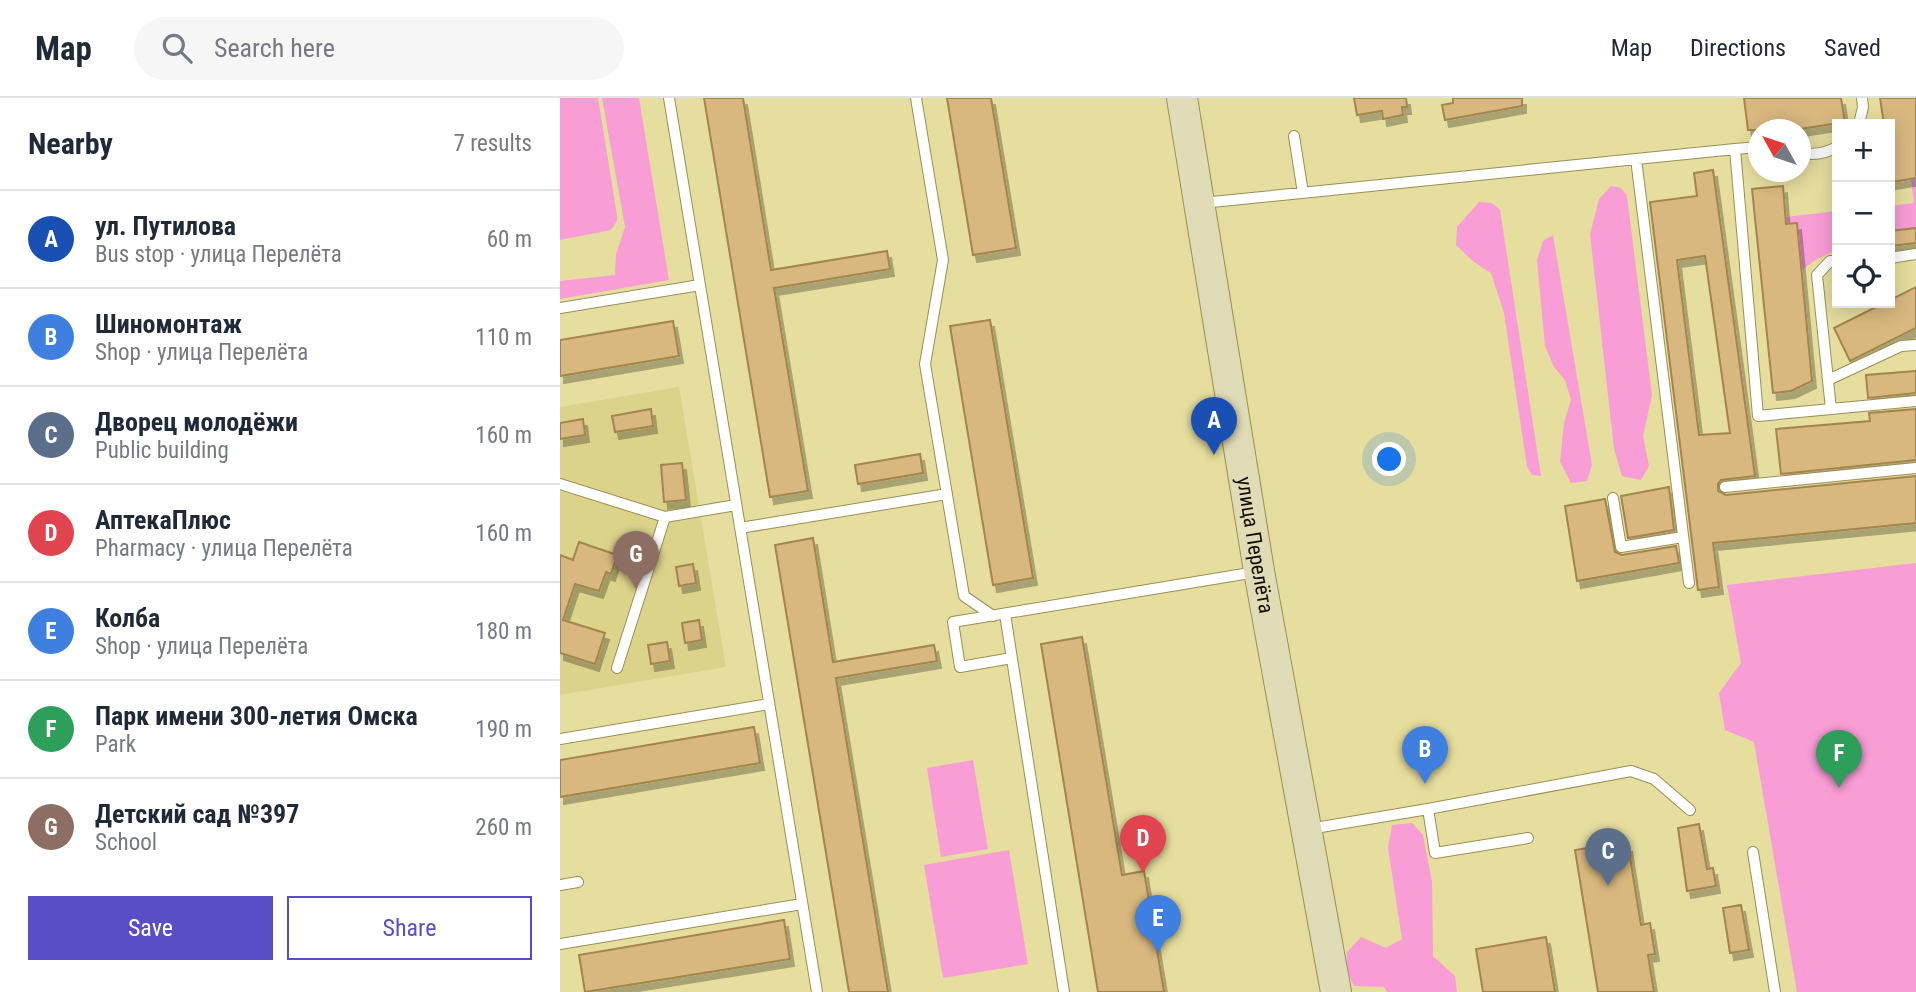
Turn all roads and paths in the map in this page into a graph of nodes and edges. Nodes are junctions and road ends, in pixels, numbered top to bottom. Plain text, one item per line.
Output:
1 (669, 98) edge
2 (916, 98) edge
3 (1182, 98) edge
4 (1862, 98) edge
5 (1860, 119) edge
6 (1294, 136) dead end
7 (1748, 147) edge
8 (1735, 149) junction
9 (1832, 150) edge
10 (1811, 155) edge
11 (1636, 159) junction
12 (1303, 193) junction
13 (1199, 203) junction
14 (1916, 254) edge
15 (1895, 257) edge
16 (1832, 261) edge
17 (700, 285) junction
18 (560, 308) edge
19 (1916, 345) edge
20 (1828, 380) junction
21 (1916, 401) edge
22 (1831, 409) junction
23 (1916, 468) edge
24 (560, 484) edge
25 (1724, 487) dead end
26 (947, 494) junction
27 (1613, 498) dead end
28 (736, 505) junction
29 (664, 517) junction
30 (740, 528) junction
31 (1683, 537) junction
32 (1259, 571) junction
33 (1689, 583) dead end
34 (999, 615) junction
35 (1012, 659) junction
36 (617, 668) dead end
37 (769, 704) junction
38 (560, 739) edge
39 (1428, 809) junction
40 (1690, 810) dead end
41 (1306, 829) junction
42 (1528, 838) dead end
43 (1753, 852) dead end
44 (578, 882) dead end
45 (560, 885) edge
46 (802, 904) junction
47 (560, 944) edge
48 (817, 992) edge
49 (1064, 992) edge
50 (1336, 992) edge
51 (1775, 992) edge

1 - 17 lane
2 - 26 lane
3 - 13 main road, улица Перелёта
4 - 5 lane
6 - 12 lane
7 - 8 lane
8 - 11 lane
8 - 22 lane
9 - 10 lane
11 - 12 lane
11 - 31 lane
12 - 13 lane
13 - 32 main road, улица Перелёта
14 - 15 lane
16 - 20 lane
17 - 18 lane
17 - 28 lane
19 - 20 lane
20 - 22 lane
21 - 22 lane
23 - 25 lane
24 - 29 lane
26 - 30 lane
26 - 34 lane
27 - 31 lane
28 - 29 lane
28 - 30 lane
29 - 36 lane
30 - 37 lane
31 - 33 lane
32 - 34 lane
32 - 41 main road, улица Перелёта
34 - 35 lane
34 - 35 lane
35 - 49 lane
37 - 38 lane
37 - 46 lane
39 - 40 lane
39 - 41 lane
39 - 42 lane
41 - 50 main road, улица Перелёта
43 - 51 lane
44 - 45 lane
46 - 47 lane
46 - 48 lane

